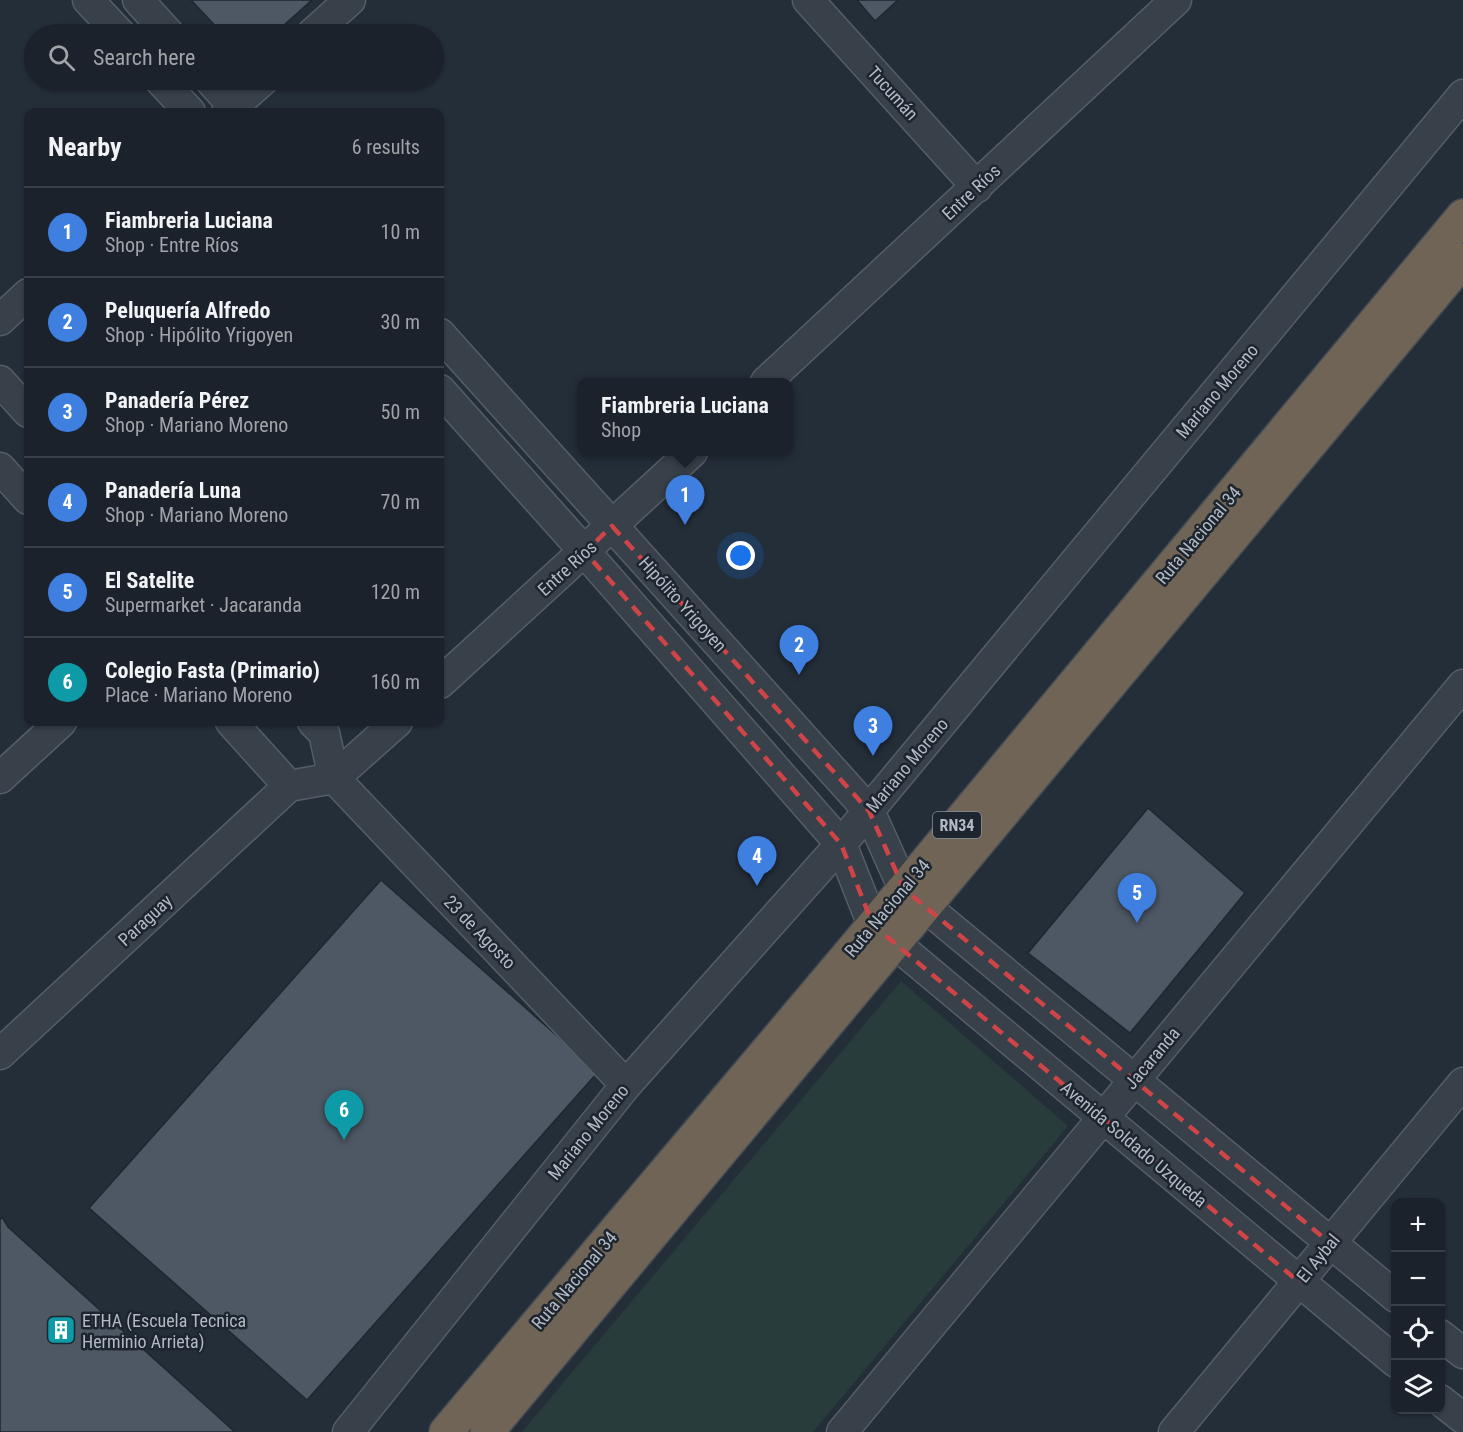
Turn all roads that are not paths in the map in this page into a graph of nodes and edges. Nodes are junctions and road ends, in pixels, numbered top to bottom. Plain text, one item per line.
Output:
1 (88, 0) edge
2 (138, 0) edge
3 (350, 0) edge
4 (808, 0) edge
5 (1176, 0) edge
6 (111, 24) edge
7 (160, 24) edge
8 (323, 24) edge
9 (169, 90) edge
10 (218, 90) edge
11 (253, 90) edge
12 (1463, 95) edge
13 (186, 108) edge
14 (231, 108) edge
15 (235, 108) edge
16 (977, 187) junction
17 (1463, 216) edge
18 (1463, 260) edge
19 (24, 298) edge
20 (0, 320) edge
21 (444, 338) edge
22 (770, 378) edge
23 (0, 381) edge
24 (444, 394) edge
25 (24, 408) edge
26 (688, 456) edge
27 (1, 471) edge
28 (24, 495) edge
29 (612, 526) junction
30 (585, 552) junction
31 (444, 679) edge
32 (1463, 685) edge
33 (57, 726) edge
34 (235, 726) edge
35 (317, 726) edge
36 (392, 726) edge
37 (2, 773) edge
38 (334, 778) junction
39 (289, 786) junction
40 (869, 811) junction
41 (841, 844) junction
42 (915, 897) junction
43 (884, 934) junction
44 (0, 1054) edge
45 (1134, 1080) junction
46 (1463, 1083) edge
47 (626, 1085) junction
48 (1103, 1118) junction
49 (1330, 1243) junction
50 (1299, 1282) junction
51 (1391, 1294) edge
52 (1445, 1339) edge
53 (1463, 1353) edge
54 (1393, 1360) edge
55 (1445, 1404) edge
56 (1463, 1418) edge
57 (348, 1432) edge
58 (446, 1432) edge
59 (487, 1432) edge
60 (842, 1432) edge
61 (1174, 1432) edge

1 - 6 street
2 - 7 street
3 - 8 street
4 - 16 street, Tucumán
5 - 16 street, Entre Ríos
9 - 13 street
10 - 14 street
11 - 15 street
12 - 40 street, Mariano Moreno
16 - 22 street, Entre Ríos
17 - 42 highway, Ruta Nacional 34 / RN34
18 - 42 highway, Ruta Nacional 34 / RN34
19 - 20 street
21 - 29 street, Hipólito Yrigoyen
23 - 25 street
24 - 30 street
26 - 29 street, Entre Ríos
27 - 28 street
29 - 30 street, Entre Ríos
29 - 40 street, Hipólito Yrigoyen
30 - 31 street, Entre Ríos
30 - 41 street
32 - 45 street, Jacaranda
33 - 37 street
34 - 39 street
35 - 38 street
36 - 38 street
38 - 39 street
38 - 47 street, 23 de Agosto
39 - 44 street, Paraguay
40 - 41 street, Mariano Moreno
40 - 42 street, Hipólito Yrigoyen
41 - 43 street
41 - 47 street, Mariano Moreno
42 - 43 highway, Ruta Nacional 34 / RN34
42 - 45 street
43 - 48 street, Avenida Soldado Uzqueda
43 - 58 highway, Ruta Nacional 34 / RN34
43 - 59 highway, Ruta Nacional 34 / RN34
45 - 48 street, Jacaranda
45 - 49 street
46 - 49 street, El Aybal
47 - 57 street, Mariano Moreno
48 - 50 street, Avenida Soldado Uzqueda
48 - 60 street, Jacaranda
49 - 50 street, El Aybal
49 - 51 street
50 - 54 street, Avenida Soldado Uzqueda
50 - 61 street, El Aybal
52 - 53 street
55 - 56 street

